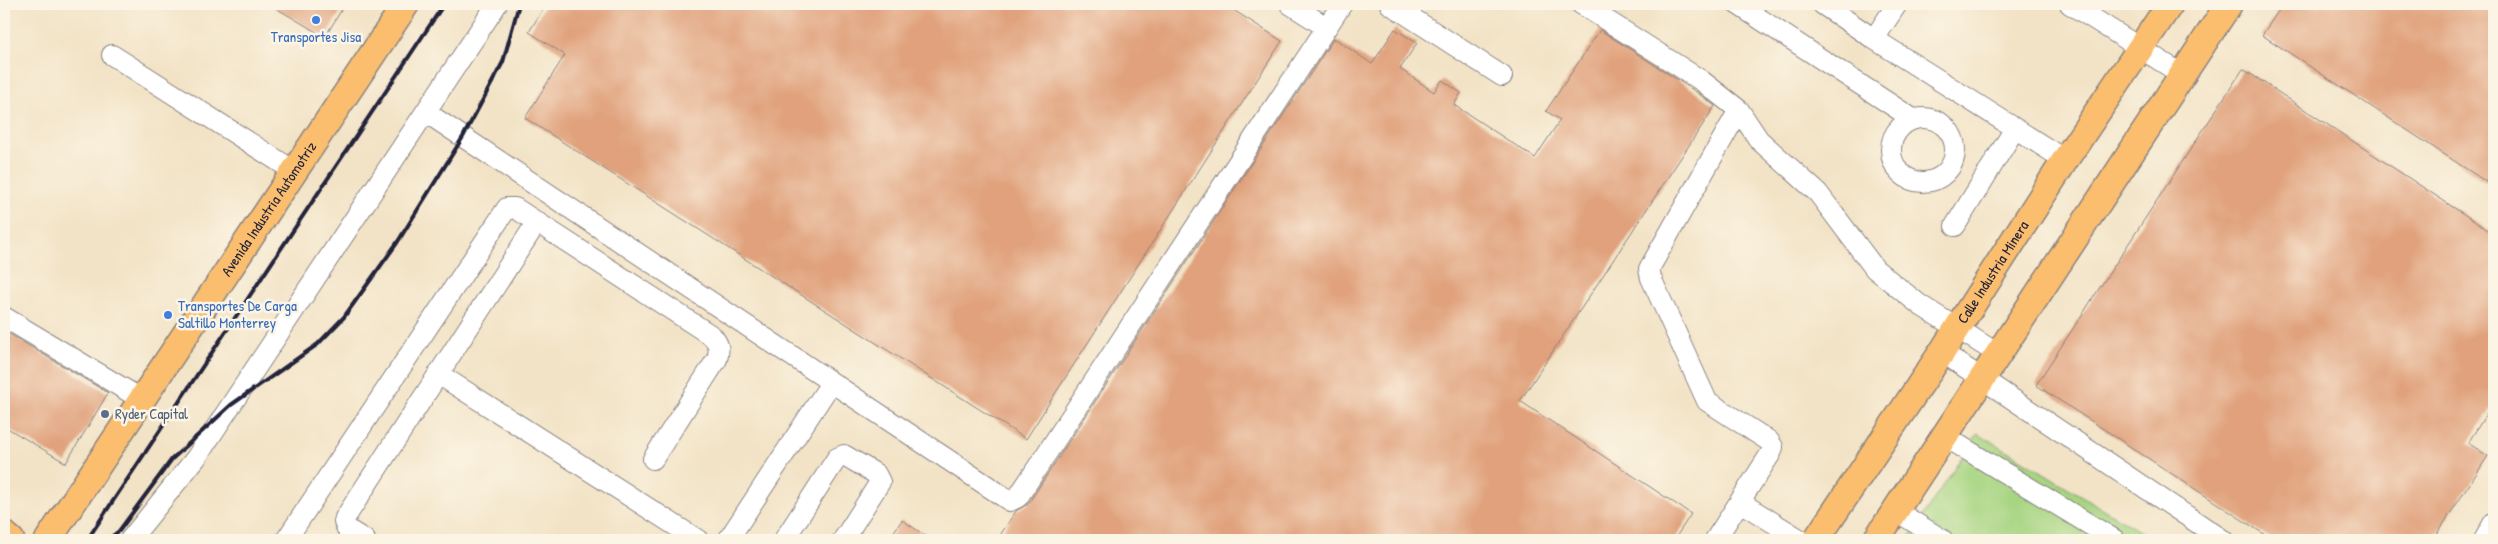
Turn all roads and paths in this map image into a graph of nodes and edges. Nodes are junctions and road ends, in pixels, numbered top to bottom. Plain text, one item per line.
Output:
1 (406, 4) edge
2 (497, 4) edge
3 (1290, 4) edge
4 (1342, 4) edge
5 (1390, 4) edge
6 (1582, 4) edge
7 (1737, 4) edge
8 (1822, 4) edge
9 (1897, 4) edge
10 (2070, 4) edge
11 (2170, 4) edge
12 (2229, 4) edge
13 (2098, 11) edge
14 (1326, 28) junction
15 (1874, 39) junction
16 (2141, 48) junction
17 (112, 55) dead end
18 (2183, 75) junction
19 (1502, 76) dead end
20 (1739, 110) junction
21 (427, 113) junction
22 (1913, 119) dead end
23 (2014, 130) junction
24 (2065, 160) junction
25 (294, 171) junction
26 (537, 222) junction
27 (1955, 226) dead end
28 (4, 318) edge
29 (1956, 329) junction
30 (1942, 352) junction
31 (1998, 354) junction
32 (440, 375) junction
33 (1982, 379) junction
34 (831, 382) junction
35 (141, 399) junction
36 (1944, 436) junction
37 (653, 459) dead end
38 (1740, 502) junction
39 (1896, 511) junction
40 (2494, 522) edge
41 (4, 534) edge
42 (137, 538) edge
43 (11, 540) edge
44 (48, 540) edge
45 (286, 540) edge
46 (365, 540) edge
47 (698, 540) edge
48 (728, 540) edge
49 (784, 540) edge
50 (843, 540) edge
51 (1715, 540) edge
52 (1801, 540) edge
53 (1816, 540) edge
54 (1876, 540) edge
55 (1943, 540) edge
56 (2115, 540) edge
57 (2223, 540) edge
58 (2484, 540) edge

1 - 25 main road, Avenida Industria Automotriz
2 - 21 lane
3 - 14 lane
4 - 14 lane
5 - 19 lane
6 - 20 lane
7 - 22 lane
8 - 15 lane
9 - 15 lane
10 - 13 lane
11 - 16 main road, Calle Industria Minera
12 - 18 main road
13 - 16 lane
14 - 34 lane
15 - 23 lane
16 - 18 lane
16 - 24 main road, Calle Industria Minera
17 - 25 lane
18 - 31 main road
20 - 29 lane
20 - 38 lane
21 - 34 lane
21 - 42 lane
23 - 24 lane
23 - 27 lane
24 - 29 main road, Calle Industria Minera
25 - 35 main road, Avenida Industria Automotriz
26 - 32 lane
26 - 37 lane
26 - 45 lane
28 - 35 lane
29 - 30 main road, Calle Industria Minera
29 - 31 lane
30 - 33 lane
30 - 53 main road, Calle Industria Minera
31 - 33 main road
32 - 46 lane
32 - 47 lane
33 - 36 main road
33 - 57 lane
34 - 48 lane
35 - 44 main road, Avenida Industria Automotriz
36 - 39 main road
36 - 56 lane
38 - 51 lane
38 - 52 lane
39 - 54 main road
39 - 55 lane
40 - 58 lane
41 - 43 main road
49 - 50 lane

